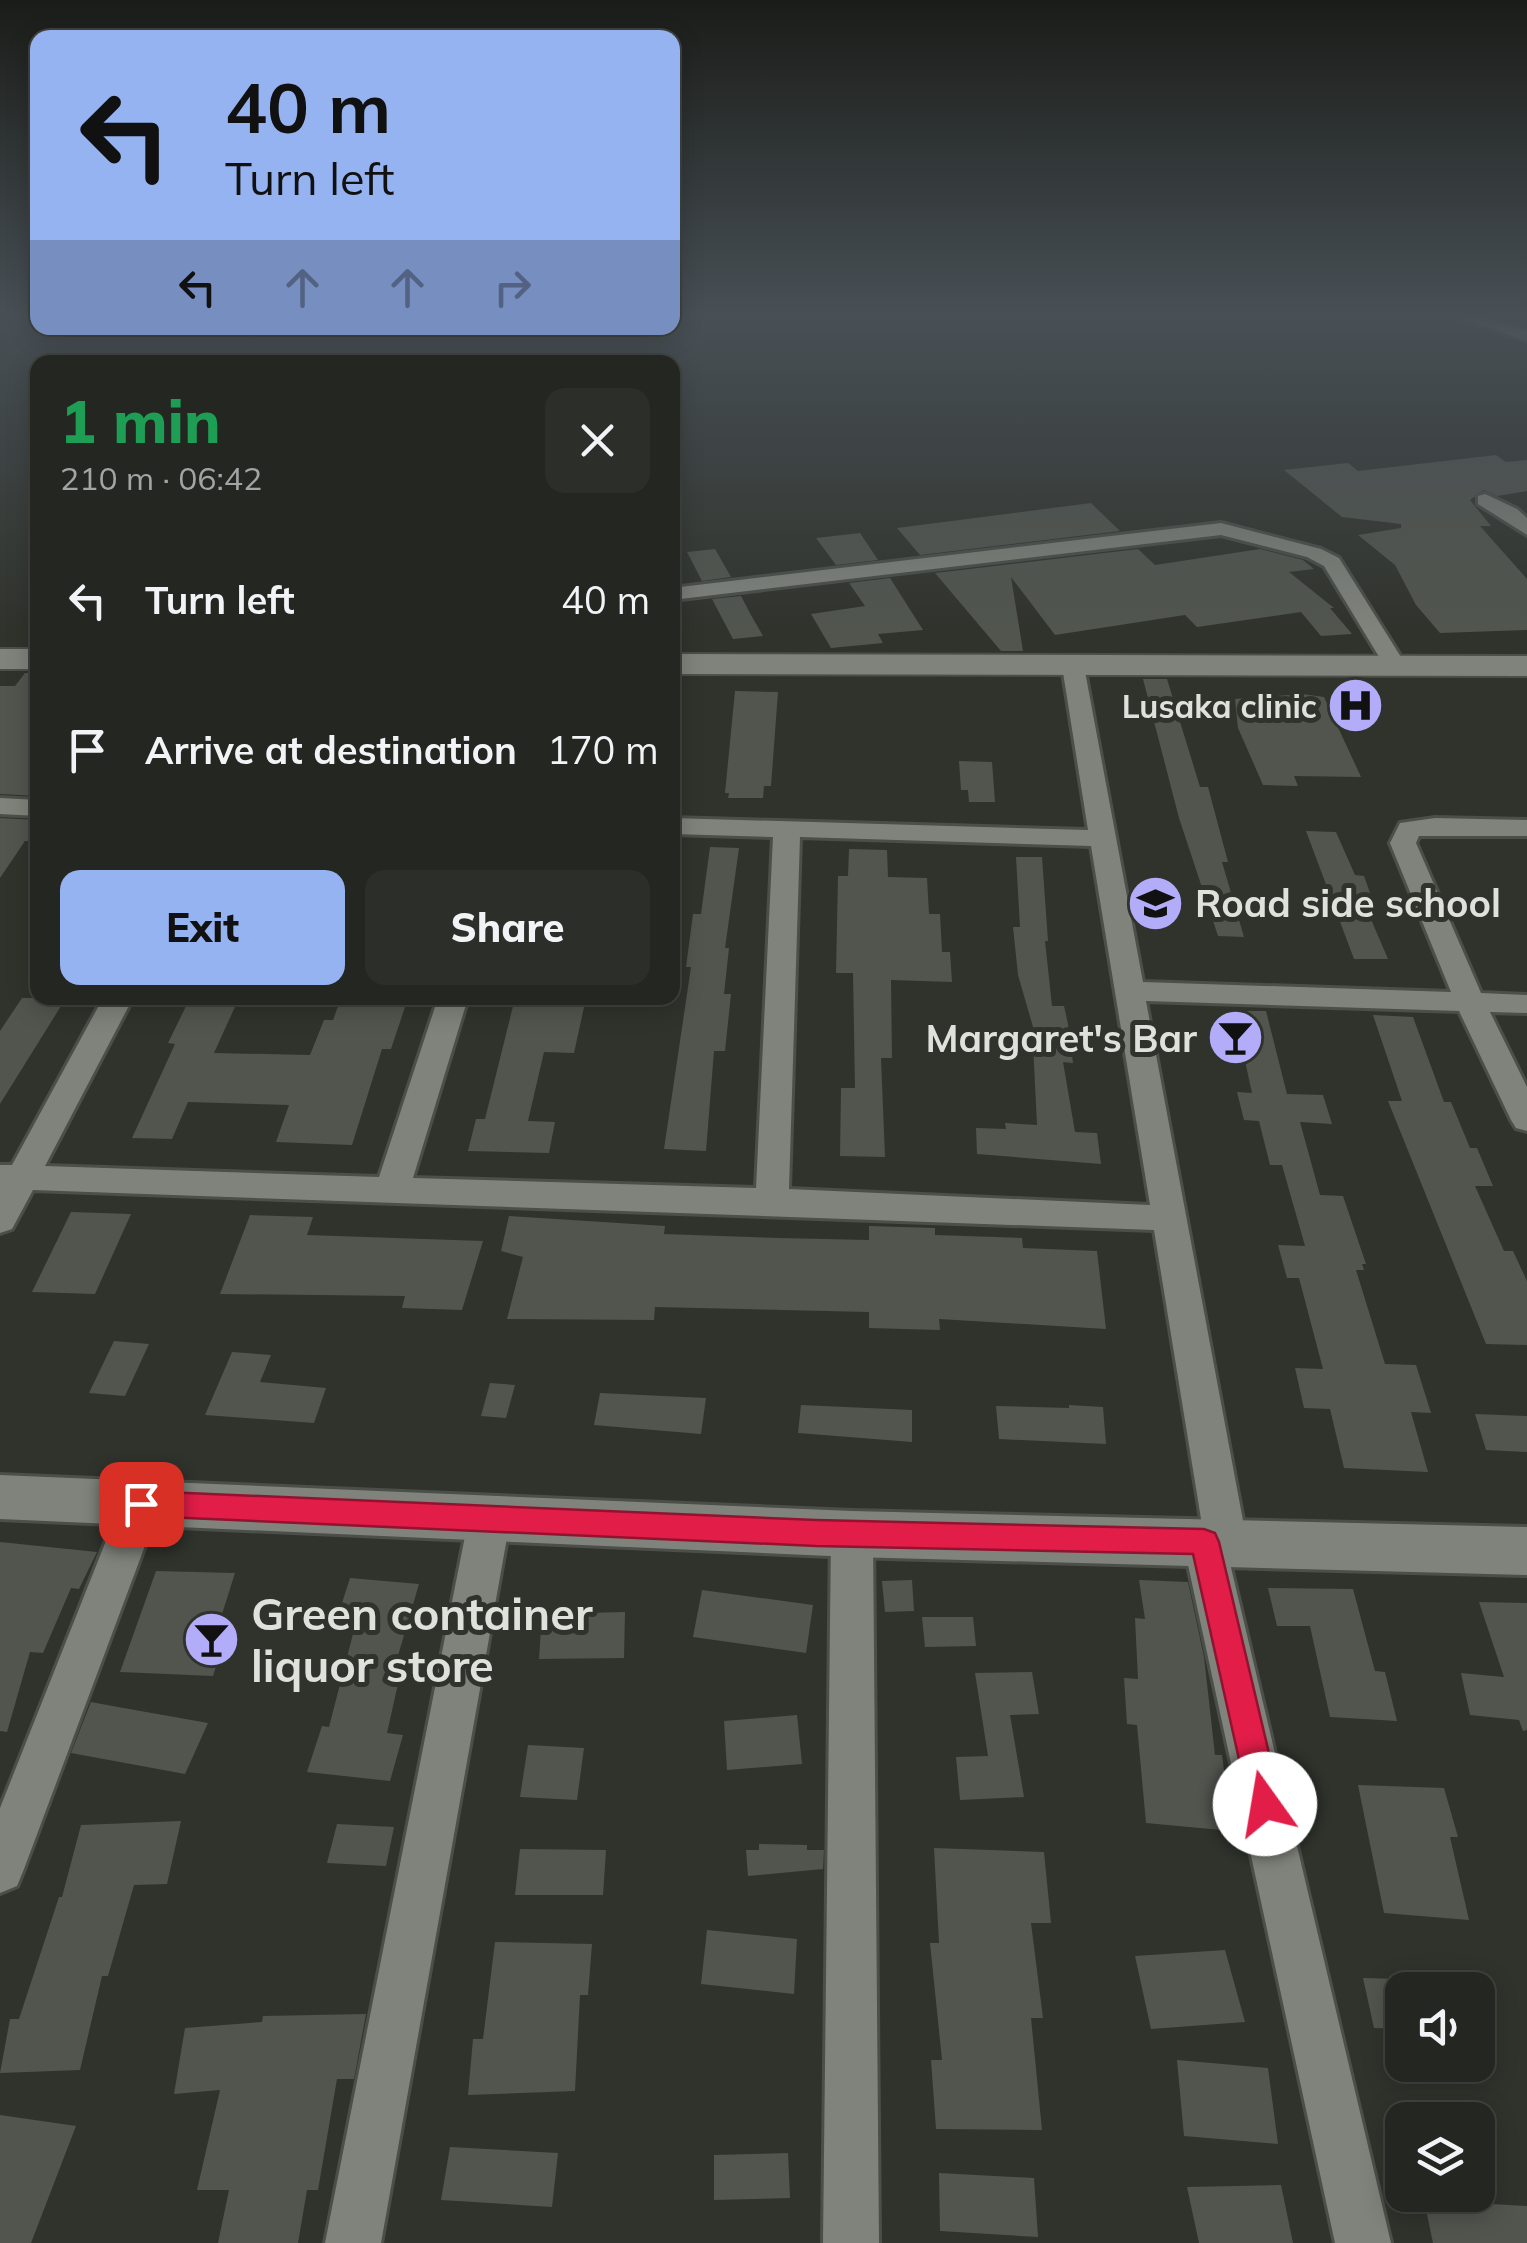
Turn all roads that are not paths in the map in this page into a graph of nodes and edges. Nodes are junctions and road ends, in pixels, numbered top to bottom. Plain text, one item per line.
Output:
1 (1484, 500) dead end
2 (1527, 528) edge
3 (680, 593) edge
4 (0, 659) edge
5 (30, 660) edge
6 (680, 664) edge
7 (1394, 665) junction
8 (1072, 666) junction
9 (1527, 666) edge
10 (0, 806) edge
11 (30, 808) edge
12 (680, 826) edge
13 (787, 828) junction
14 (1527, 828) edge
15 (1103, 838) junction
16 (1130, 991) junction
17 (1470, 1002) junction
18 (1527, 1004) edge
19 (114, 1005) edge
20 (451, 1005) edge
21 (1527, 1120) edge
22 (11, 1178) edge
23 (392, 1190) junction
24 (772, 1201) junction
25 (1171, 1218) junction
26 (0, 1220) edge
27 (0, 1497) edge
28 (141, 1504) junction
29 (489, 1521) junction
30 (852, 1534) junction
31 (1215, 1542) junction
32 (1527, 1551) edge
33 (0, 1869) edge
34 (353, 2243) edge
35 (851, 2243) edge
36 (1362, 2243) edge

1 - 2 street
3 - 7 street
4 - 5 main road
6 - 8 main road
7 - 8 main road
7 - 9 main road
8 - 15 street
10 - 11 street
12 - 13 street
13 - 15 street
13 - 24 street
14 - 17 street
15 - 16 street
16 - 17 street
16 - 25 street
17 - 18 street
17 - 21 street
19 - 22 street
20 - 23 street
22 - 23 street
22 - 26 street
23 - 24 street
24 - 25 street
25 - 31 street
27 - 28 street
28 - 29 street
28 - 33 street
29 - 30 street
29 - 34 street
30 - 31 street
30 - 35 street
31 - 32 street
31 - 36 street

